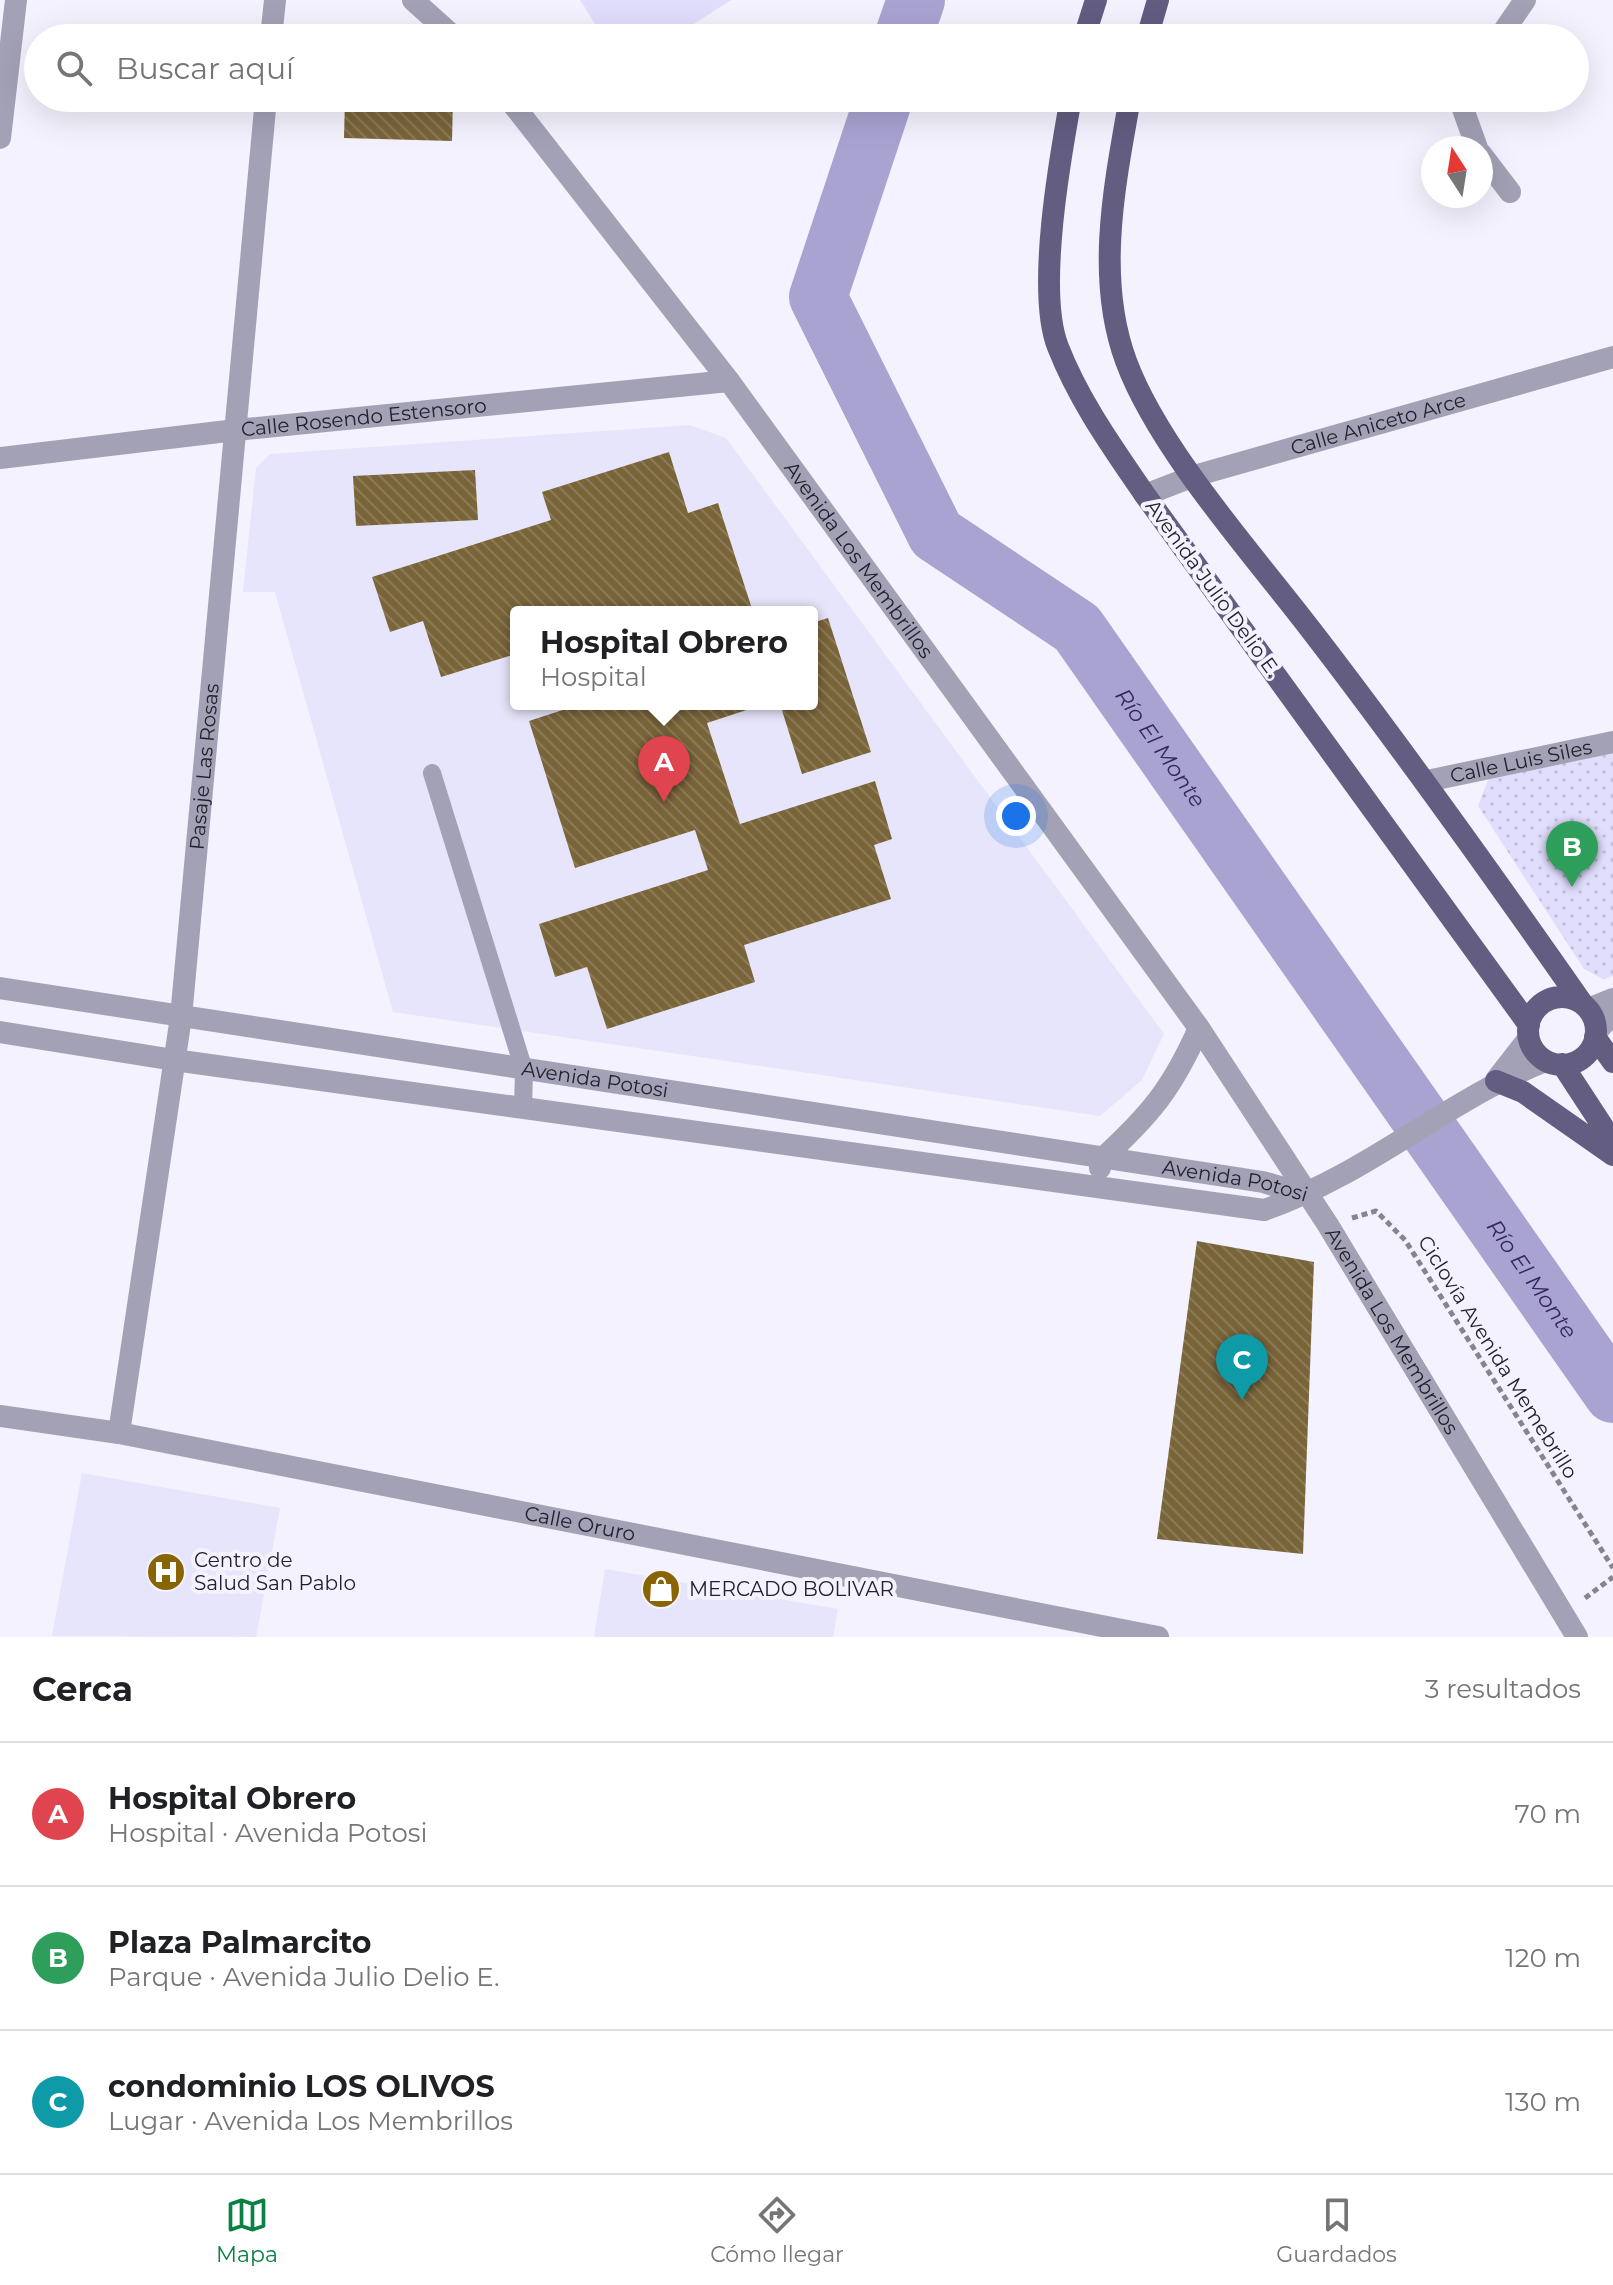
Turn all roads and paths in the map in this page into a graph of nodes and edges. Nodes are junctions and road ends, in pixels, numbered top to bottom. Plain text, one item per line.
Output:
1 (16, 0) edge
2 (275, 0) edge
3 (413, 0) edge
4 (1096, 0) edge
5 (1158, 0) edge
6 (1525, 0) edge
7 (272, 24) edge
8 (440, 24) edge
9 (1088, 24) edge
10 (1151, 24) edge
11 (1509, 24) edge
12 (265, 112) edge
13 (519, 112) edge
14 (1069, 112) edge
15 (1127, 112) edge
16 (1464, 112) edge
17 (1473, 136) edge
18 (0, 138) edge
19 (1493, 170) edge
20 (1510, 192) dead end
21 (1613, 357) edge
22 (729, 381) junction
23 (236, 430) junction
24 (0, 458) edge
25 (1194, 476) junction
26 (1145, 495) junction
27 (1613, 742) edge
28 (432, 773) dead end
29 (1427, 781) junction
30 (0, 988) edge
31 (1613, 999) edge
32 (1585, 1006) junction
33 (1613, 1014) edge
34 (181, 1017) junction
35 (1199, 1028) junction
36 (0, 1032) edge
37 (1528, 1032) junction
38 (1596, 1034) junction
39 (174, 1060) junction
40 (1613, 1062) edge
41 (1553, 1063) junction
42 (524, 1070) junction
43 (1493, 1083) junction
44 (523, 1108) junction
45 (1613, 1142) edge
46 (1613, 1155) edge
47 (1101, 1160) junction
48 (1097, 1187) junction
49 (1307, 1195) junction
50 (1328, 1225) junction
51 (0, 1416) edge
52 (119, 1433) junction
53 (1613, 1568) edge
54 (1613, 1577) edge
55 (1562, 1614) junction
56 (1158, 1637) edge
57 (1577, 1637) edge

1 - 18 street
2 - 7 street
3 - 8 street
4 - 9 main road
5 - 10 main road
6 - 11 street
12 - 23 street, Pasaje Las Rosas
13 - 22 street, Avenida Los Membrillos
14 - 26 main road, Avenida Julio Delio E.
15 - 25 main road
16 - 17 street
19 - 20 street
21 - 25 street, Calle Aniceto Arce
22 - 23 street, Calle Rosendo Estensoro
22 - 35 street, Avenida Los Membrillos
23 - 24 street, Calle Rosendo Estensoro
23 - 34 street, Pasaje Las Rosas
25 - 26 street, Calle Aniceto Arce
25 - 29 main road
26 - 37 main road, Avenida Julio Delio E.
27 - 29 street, Calle Luis Siles
28 - 42 lane
29 - 32 main road
30 - 34 street, Avenida Potosi
31 - 32 street
32 - 37 main road
32 - 38 main road
33 - 38 street
34 - 39 street, Pasaje Las Rosas
34 - 42 street, Avenida Potosi
35 - 47 street
35 - 49 street, Avenida Los Membrillos
36 - 39 street, Avenida Potosi
37 - 41 main road
37 - 43 street
38 - 40 main road
38 - 41 main road
39 - 44 street, Avenida Potosi
39 - 52 street, Pasaje Las Rosas
41 - 43 street
41 - 45 main road
42 - 44 lane
42 - 47 street, Avenida Potosi
43 - 46 main road
43 - 49 street
44 - 48 street, Avenida Potosi
47 - 48 street
47 - 49 street, Avenida Potosi
48 - 49 street, Avenida Potosi
49 - 50 street, Avenida Los Membrillos
50 - 53 path, Ciclovía Avenida Memebrillo
50 - 55 street, Avenida Los Membrillos
51 - 52 street, Calle Oruro
52 - 56 street, Calle Oruro
54 - 55 path
55 - 57 street, Avenida Los Membrillos

